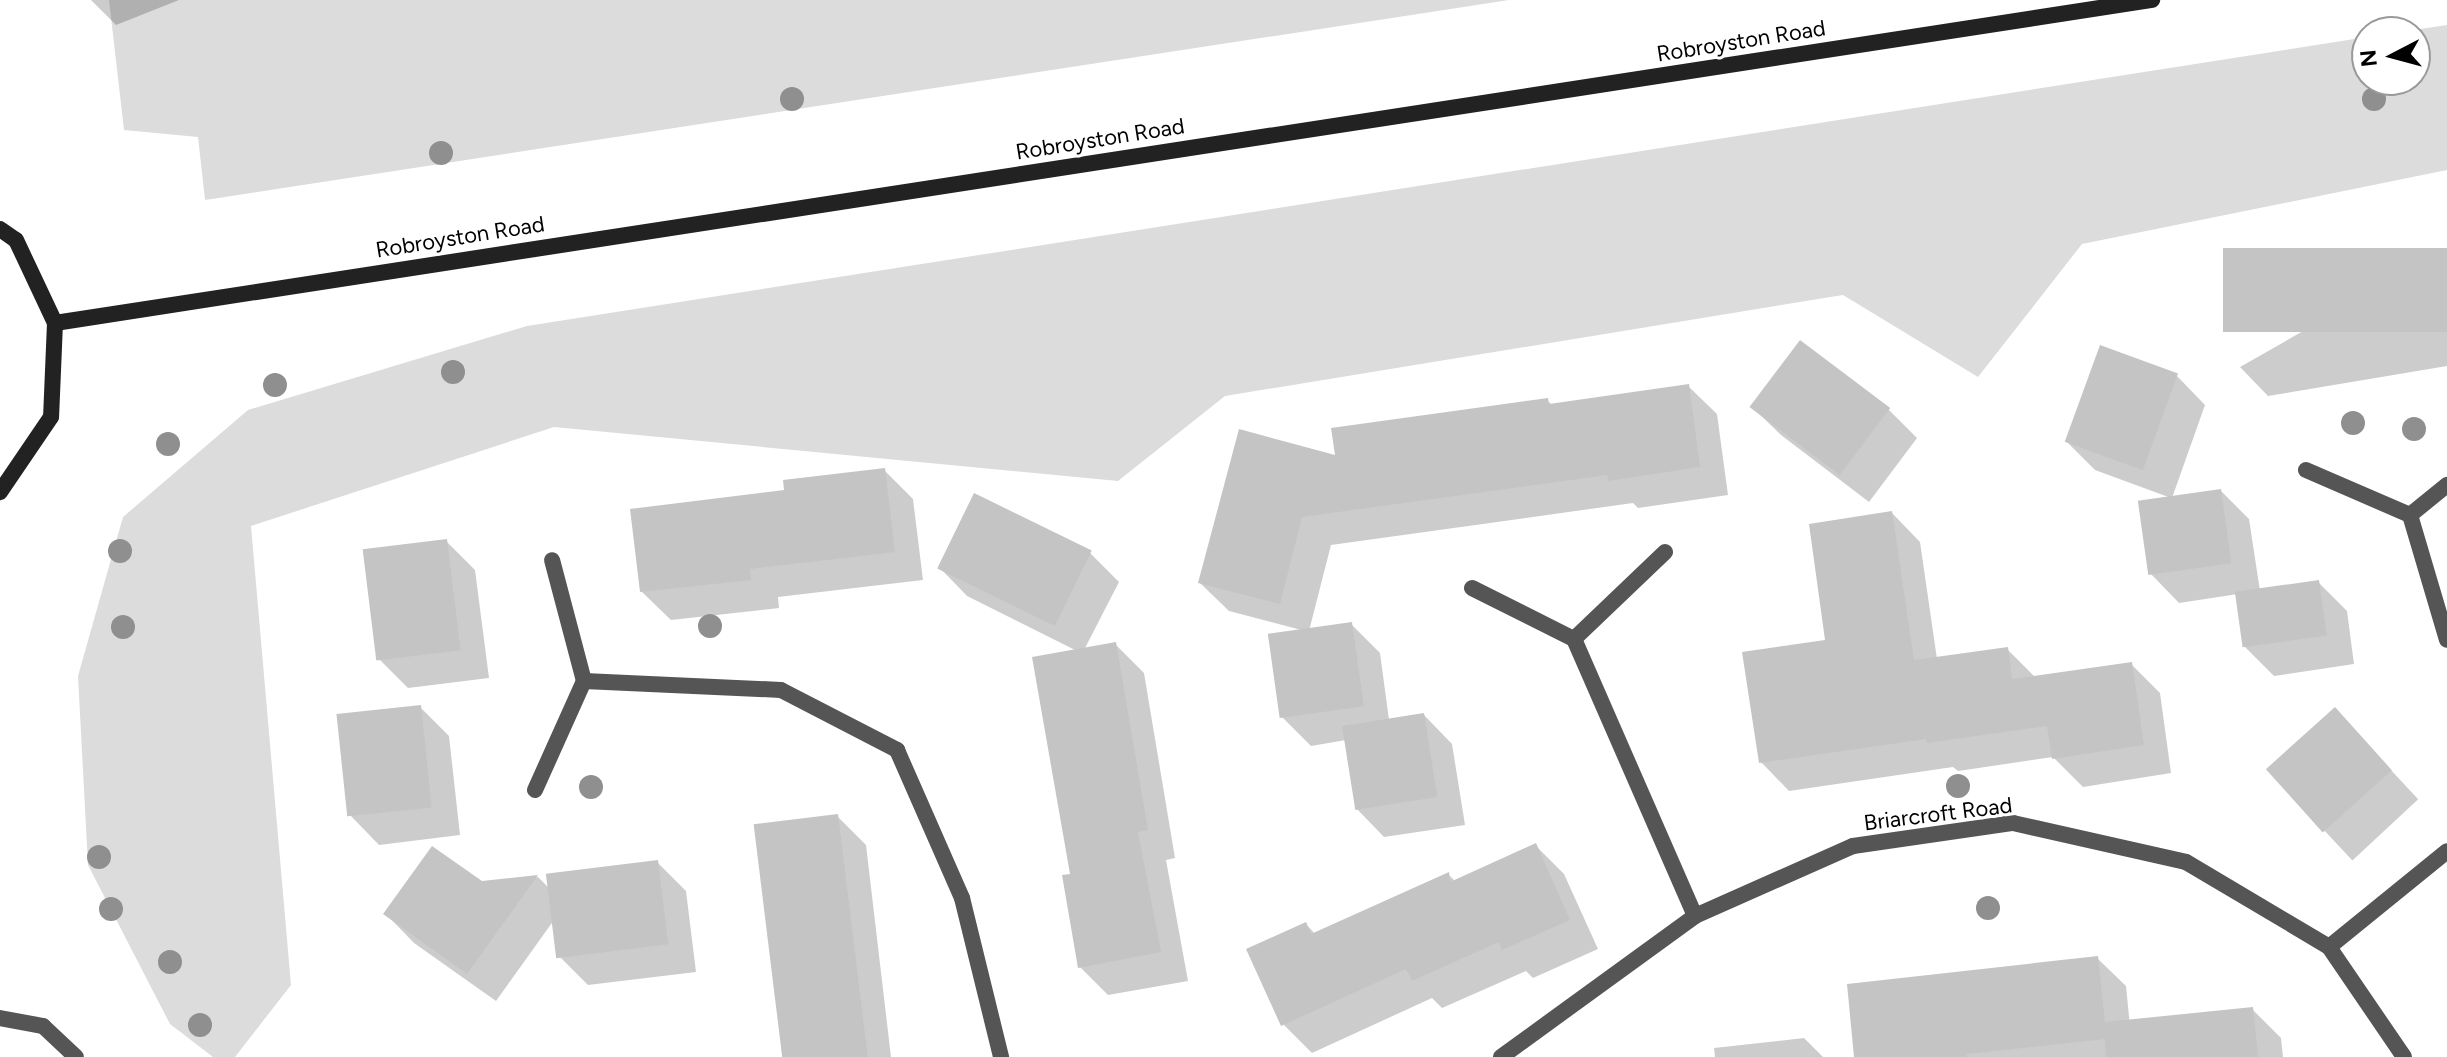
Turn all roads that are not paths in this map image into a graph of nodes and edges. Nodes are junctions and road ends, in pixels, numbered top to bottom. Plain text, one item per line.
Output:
1 (2152, 0) edge
2 (0, 229) edge
3 (55, 323) junction
4 (2306, 470) dead end
5 (2447, 485) edge
6 (0, 492) edge
7 (2410, 515) junction
8 (1665, 552) dead end
9 (552, 560) dead end
10 (1472, 588) dead end
11 (1574, 639) junction
12 (2447, 640) edge
13 (584, 681) junction
14 (535, 790) dead end
15 (2447, 851) edge
16 (1695, 916) junction
17 (2329, 947) junction
18 (0, 1018) edge
19 (76, 1057) edge
20 (1001, 1057) edge
21 (1501, 1057) edge
22 (2404, 1057) edge

1 - 3 main road, Robroyston Road
2 - 3 main road
3 - 6 main road
4 - 7 street
5 - 7 street
7 - 12 street
8 - 11 street
9 - 13 street
10 - 11 street
11 - 16 street
13 - 14 street
13 - 20 street
15 - 17 street
16 - 17 street, Briarcroft Road
16 - 21 street, Briarcroft Road
17 - 22 street, Briarcroft Road
18 - 19 street

